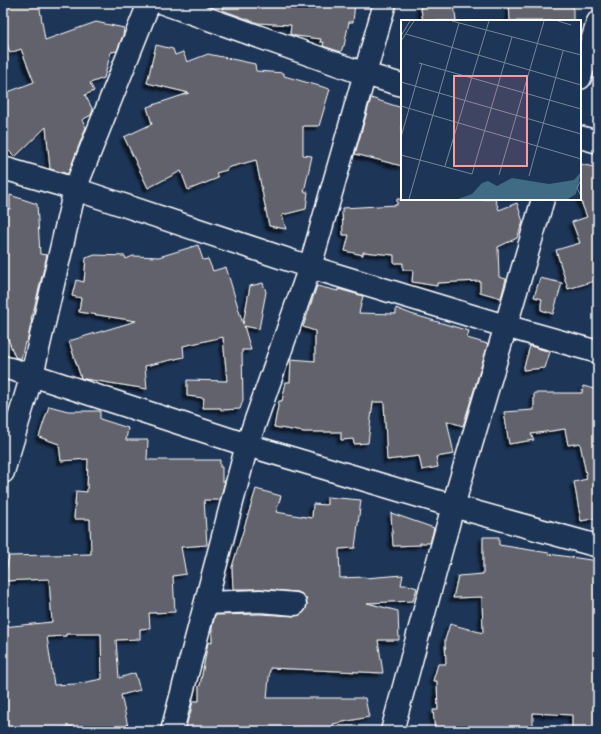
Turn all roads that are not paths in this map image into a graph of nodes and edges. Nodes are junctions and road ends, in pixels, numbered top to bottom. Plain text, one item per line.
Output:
1 (149, 3) edge
2 (163, 3) edge
3 (385, 3) edge
4 (598, 22) edge
5 (365, 74) junction
6 (581, 75) edge
7 (401, 85) edge
8 (581, 137) edge
9 (598, 142) edge
10 (3, 168) edge
11 (75, 189) junction
12 (543, 200) edge
13 (310, 267) junction
14 (505, 326) junction
15 (598, 352) edge
16 (3, 367) edge
17 (32, 375) junction
18 (247, 445) junction
19 (3, 472) edge
20 (453, 506) junction
21 (598, 546) edge
22 (206, 603) junction
23 (295, 604) dead end
24 (172, 731) edge
25 (392, 731) edge

1 - 11 street
2 - 5 street
3 - 5 street
4 - 6 street
5 - 7 street
5 - 13 street
8 - 9 street
10 - 11 street
11 - 13 street
11 - 17 street
12 - 14 street
13 - 14 street
13 - 18 street
14 - 15 street
14 - 20 street
16 - 17 street
17 - 18 street
17 - 19 street
18 - 20 street
18 - 22 street
20 - 21 street
20 - 25 street
22 - 23 street
22 - 24 street

